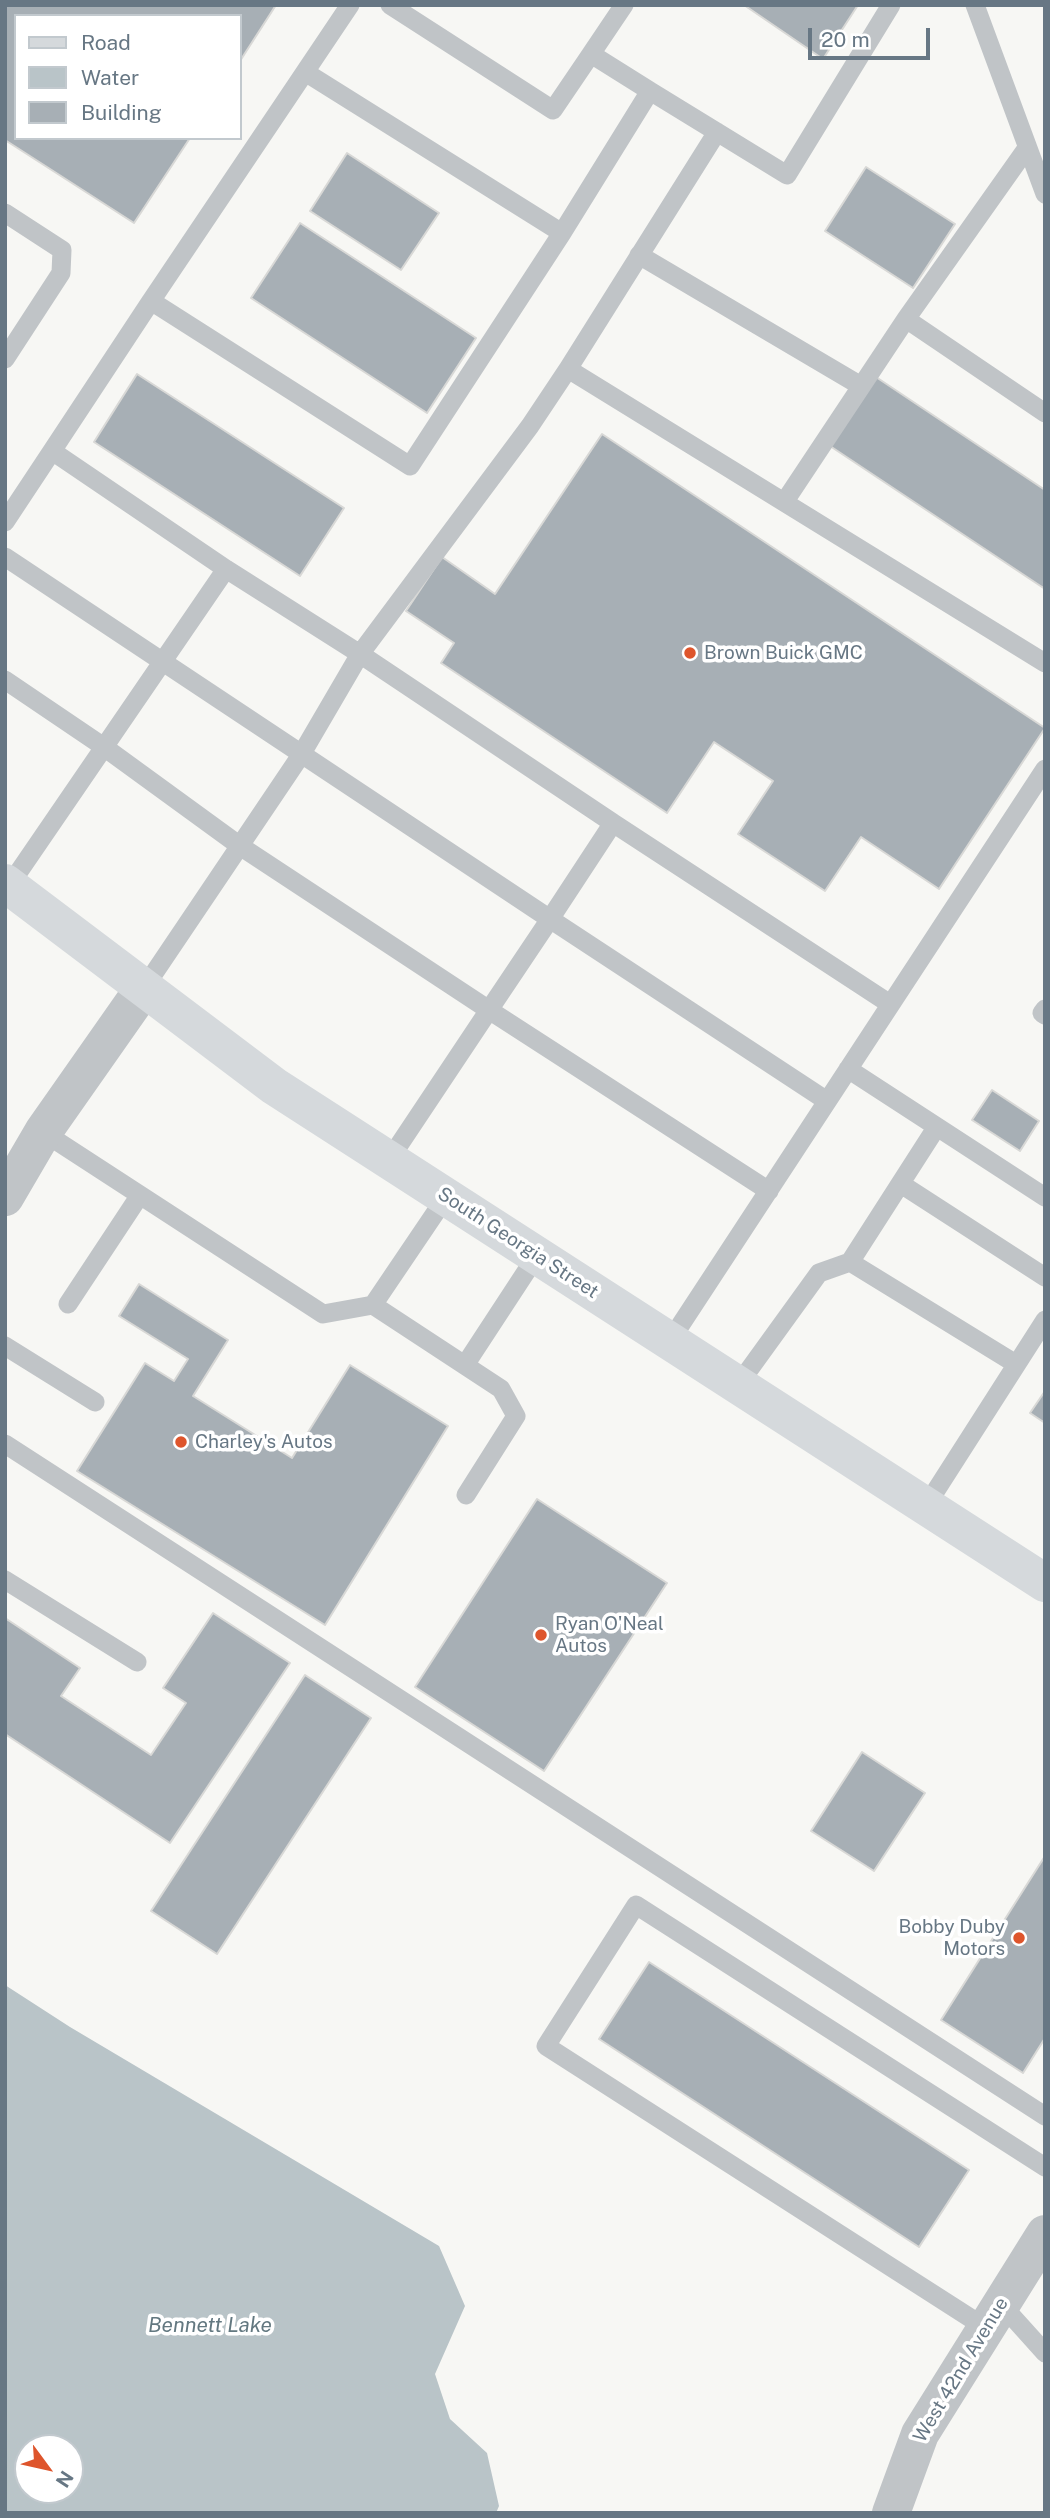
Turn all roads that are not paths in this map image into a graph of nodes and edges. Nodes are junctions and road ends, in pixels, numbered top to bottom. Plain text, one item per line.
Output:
1 (350, 5) edge
2 (390, 5) edge
3 (624, 5) edge
4 (891, 5) edge
5 (975, 5) edge
6 (591, 54) junction
7 (305, 72) junction
8 (650, 91) junction
9 (717, 132) junction
10 (1027, 148) junction
11 (1045, 194) edge
12 (5, 213) edge
13 (562, 233) junction
14 (639, 255) junction
15 (152, 301) junction
16 (906, 319) junction
17 (5, 359) edge
18 (568, 369) junction
19 (861, 386) junction
20 (1045, 413) edge
21 (52, 451) junction
22 (785, 501) junction
23 (5, 522) edge
24 (5, 557) edge
25 (226, 569) junction
26 (360, 654) junction
27 (162, 661) junction
28 (1045, 663) edge
29 (5, 680) edge
30 (104, 747) junction
31 (301, 755) junction
32 (1045, 769) edge
33 (613, 823) junction
34 (240, 846) junction
35 (7, 885) edge
36 (551, 919) junction
37 (144, 988) junction
38 (890, 1004) junction
39 (489, 1010) junction
40 (848, 1069) junction
41 (827, 1101) junction
42 (936, 1128) junction
43 (43, 1132) junction
44 (389, 1160) junction
45 (12, 1172) edge
46 (901, 1184) junction
47 (769, 1191) junction
48 (140, 1195) junction
49 (446, 1197) junction
50 (1045, 1197) edge
51 (537, 1255) junction
52 (850, 1262) junction
53 (1045, 1278) edge
54 (68, 1304) dead end
55 (373, 1305) junction
56 (1045, 1320) edge
57 (670, 1342) junction
58 (5, 1346) edge
59 (1016, 1364) junction
60 (465, 1365) junction
61 (738, 1385) junction
62 (95, 1402) dead end
63 (5, 1444) edge
64 (466, 1495) dead end
65 (926, 1506) junction
66 (5, 1580) edge
67 (1045, 1583) edge
68 (136, 1662) dead end
69 (1045, 2116) edge
70 (1045, 2167) edge
71 (1045, 2234) edge
72 (993, 2316) junction
73 (1045, 2353) edge
74 (896, 2511) edge

1 - 7 lane
2 - 6 lane
3 - 6 lane
4 - 9 lane
5 - 10 lane
6 - 8 lane
7 - 13 lane
7 - 15 lane
8 - 9 lane
8 - 13 lane
9 - 14 lane
10 - 11 lane
10 - 16 lane
12 - 17 lane
13 - 15 lane
14 - 18 lane
14 - 19 lane
15 - 21 lane
16 - 19 lane
16 - 20 lane
18 - 22 lane
18 - 26 lane
19 - 22 lane
21 - 23 lane
21 - 25 lane
22 - 28 lane
24 - 27 lane
25 - 26 lane
25 - 27 lane
26 - 31 lane
26 - 33 lane
27 - 30 lane
27 - 31 lane
29 - 30 lane
30 - 34 lane
30 - 35 lane
31 - 34 lane
31 - 36 lane
32 - 38 lane
33 - 36 lane
33 - 38 lane
34 - 37 lane
34 - 39 lane
35 - 37 main road, South Georgia Street
36 - 39 lane
36 - 41 lane
37 - 43 street
37 - 44 main road, South Georgia Street
38 - 40 lane
39 - 44 lane
39 - 47 lane
40 - 41 lane
40 - 42 lane
41 - 47 lane
42 - 46 lane
42 - 50 lane
43 - 45 street
43 - 48 lane
44 - 49 main road, South Georgia Street
46 - 52 lane
46 - 53 lane
47 - 57 lane
48 - 54 lane
48 - 55 lane
49 - 51 main road, South Georgia Street
49 - 55 lane
51 - 57 main road, South Georgia Street
51 - 60 lane
52 - 59 lane
52 - 61 lane
55 - 60 lane
56 - 59 lane
57 - 61 main road, South Georgia Street
58 - 62 lane
59 - 65 lane
60 - 64 lane
61 - 65 main road, South Georgia Street
63 - 69 lane
65 - 67 main road, South Georgia Street
66 - 68 lane
70 - 72 lane
71 - 72 street, West 42nd Avenue
72 - 73 lane
72 - 74 street, West 42nd Avenue

